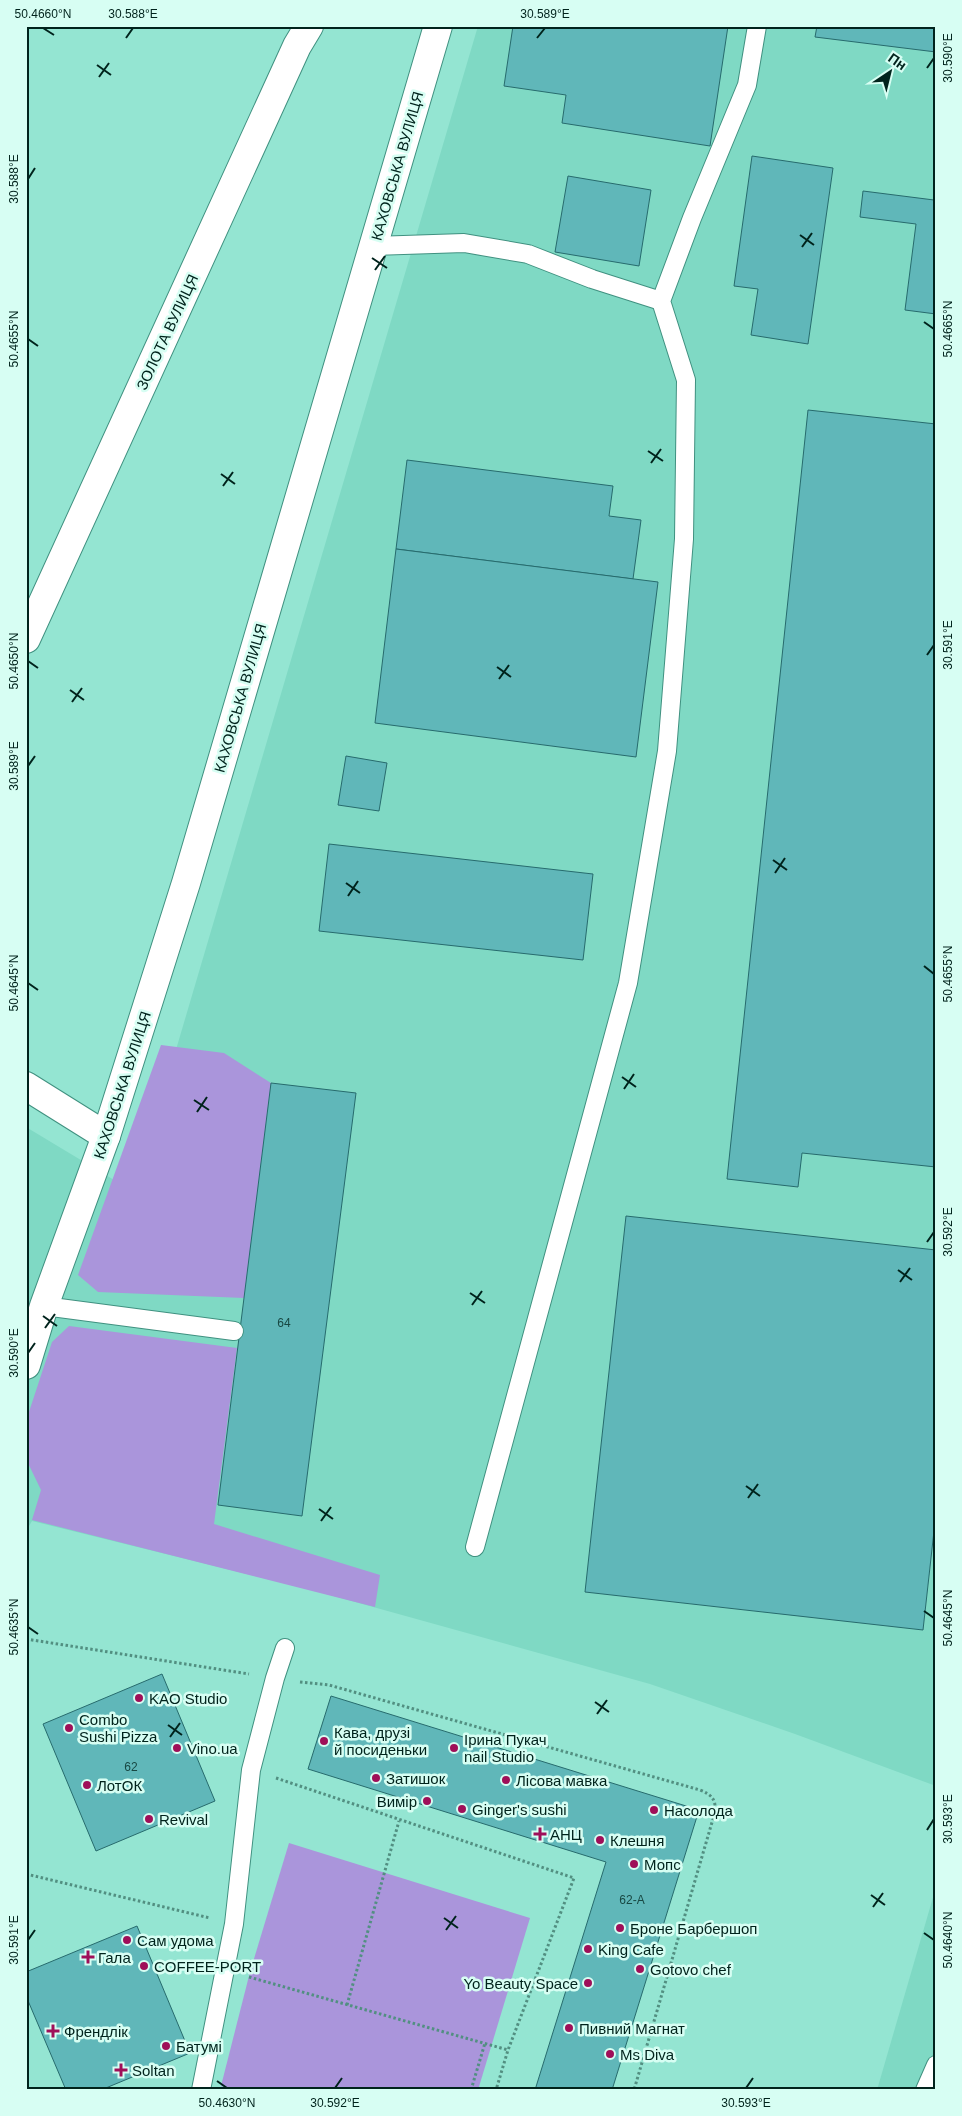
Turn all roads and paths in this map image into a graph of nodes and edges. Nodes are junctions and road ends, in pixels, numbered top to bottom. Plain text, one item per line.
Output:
1 (309, 26) edge
2 (438, 26) edge
3 (757, 26) edge
4 (373, 246) junction
5 (661, 301) junction
6 (26, 639) edge
7 (26, 1086) edge
8 (106, 1136) junction
9 (44, 1306) junction
10 (234, 1331) dead end
11 (26, 1365) edge
12 (475, 1547) dead end
13 (26, 1639) edge
14 (285, 1648) dead end
15 (275, 1678) junction
16 (252, 1770) junction
17 (399, 1820) junction
18 (26, 1874) edge
19 (234, 1924) junction
20 (224, 1970) junction
21 (347, 2005) junction
22 (485, 2043) junction
23 (508, 2050) junction
24 (936, 2065) edge
25 (201, 2090) edge
26 (471, 2090) edge
27 (496, 2090) edge
28 (634, 2090) edge
29 (926, 2090) edge

1 - 6 street, ЗОЛОТА ВУЛИЦЯ
2 - 4 street, КАХОВСЬКА ВУЛИЦЯ
3 - 5 lane
4 - 5 lane
4 - 8 street, КАХОВСЬКА ВУЛИЦЯ
5 - 12 lane
7 - 8 street
8 - 9 street, КАХОВСЬКА ВУЛИЦЯ
9 - 10 lane
9 - 11 street, КАХОВСЬКА ВУЛИЦЯ
13 - 15 path
14 - 15 lane
15 - 16 lane
15 - 28 path
16 - 17 path
16 - 19 lane
17 - 21 path
17 - 23 path
18 - 19 path
19 - 20 lane
20 - 21 path
20 - 25 lane
21 - 22 path
22 - 23 path
22 - 26 path
23 - 27 path
24 - 29 lane

